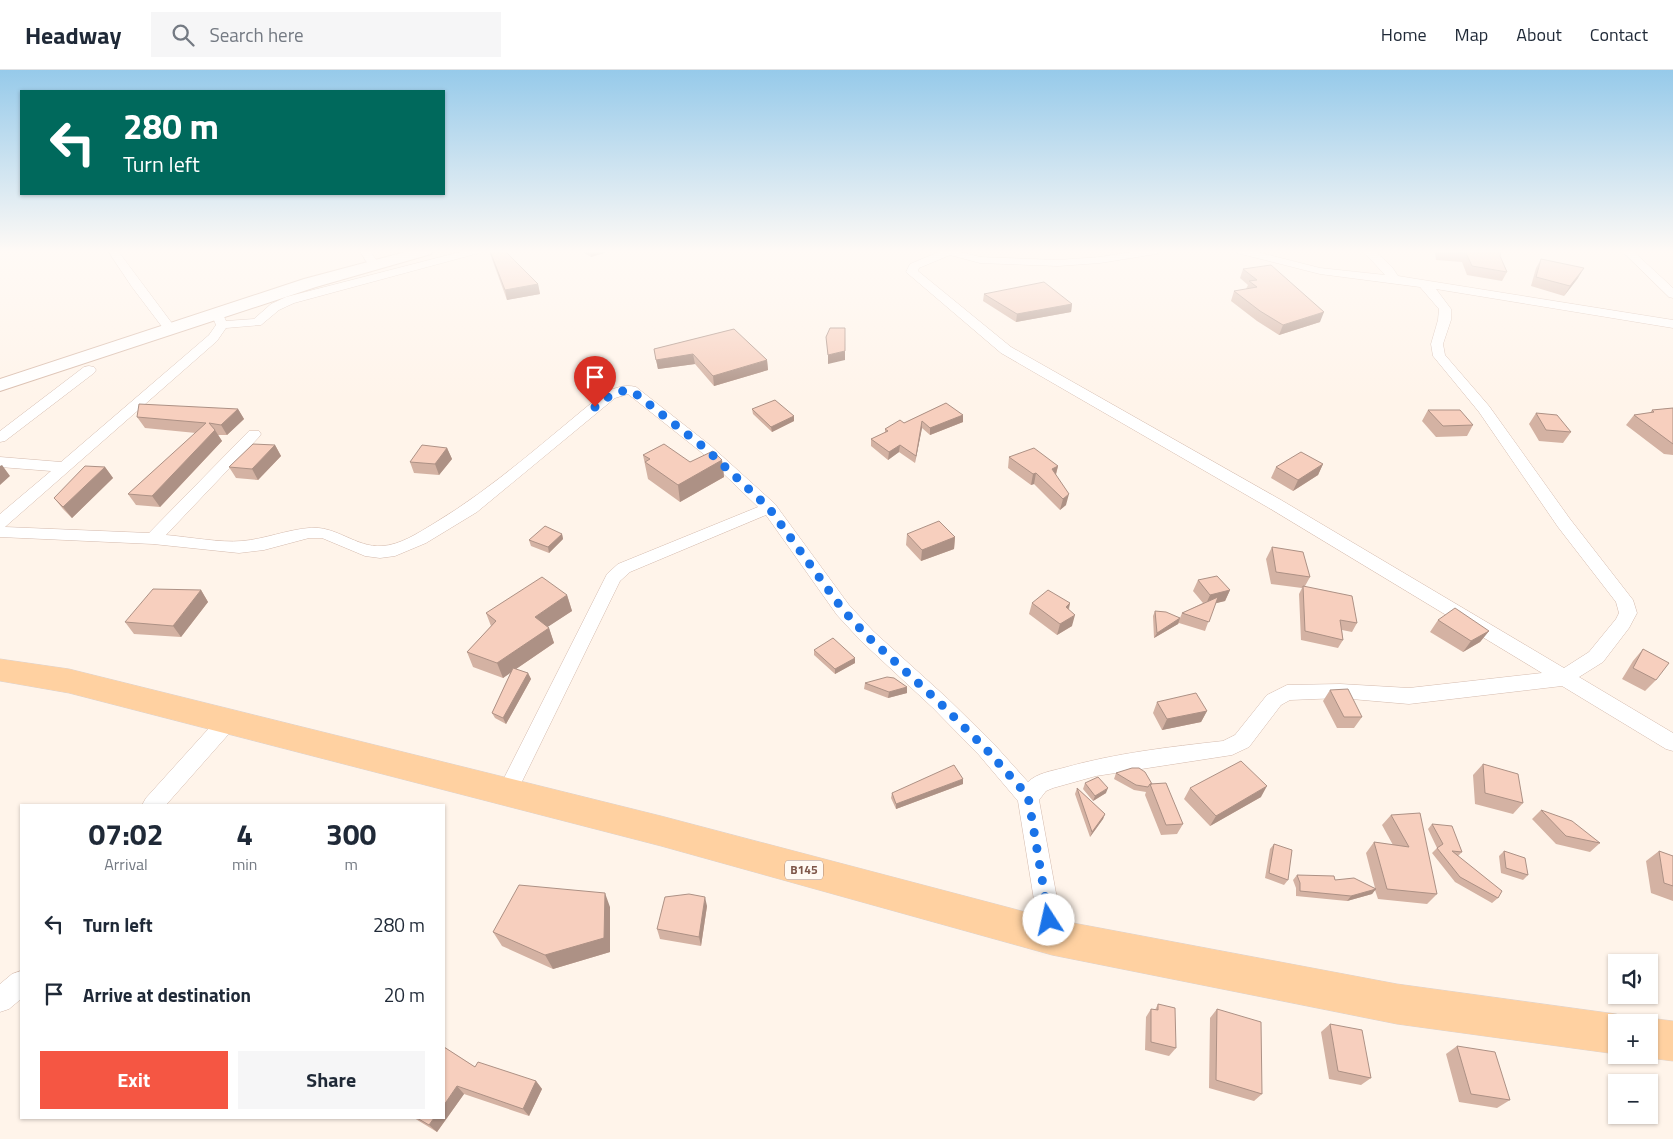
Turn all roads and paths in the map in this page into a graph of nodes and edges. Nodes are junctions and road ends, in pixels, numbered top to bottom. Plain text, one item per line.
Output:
1 (148, 301) edge
2 (264, 301) edge
3 (288, 301) edge
4 (945, 301) edge
5 (1438, 301) edge
6 (1529, 301) edge
7 (220, 319) junction
8 (1673, 324) edge
9 (170, 329) junction
10 (89, 370) dead end
11 (0, 385) edge
12 (254, 434) dead end
13 (0, 438) edge
14 (0, 462) edge
15 (64, 467) junction
16 (769, 508) junction
17 (0, 523) edge
18 (0, 532) edge
19 (153, 540) junction
20 (0, 670) edge
21 (1564, 678) junction
22 (226, 722) junction
23 (1673, 743) edge
24 (507, 792) junction
25 (1028, 796) junction
26 (154, 804) edge
27 (1052, 937) junction
28 (20, 985) edge
29 (0, 1000) edge
30 (1608, 1033) edge
31 (1658, 1039) edge
32 (1673, 1041) edge

1 - 9 street
2 - 7 street
3 - 7 street
4 - 21 street
5 - 21 street
6 - 8 street
7 - 9 street
7 - 15 street
9 - 11 street
10 - 13 street
12 - 19 street
14 - 15 street
15 - 17 street
16 - 19 street
16 - 24 street
16 - 25 street
18 - 19 street
20 - 22 main road, B145
21 - 23 street
21 - 25 street
22 - 24 main road, B145
22 - 26 street
24 - 27 main road, B145
25 - 27 street
27 - 30 main road, B145
28 - 29 street
31 - 32 main road

